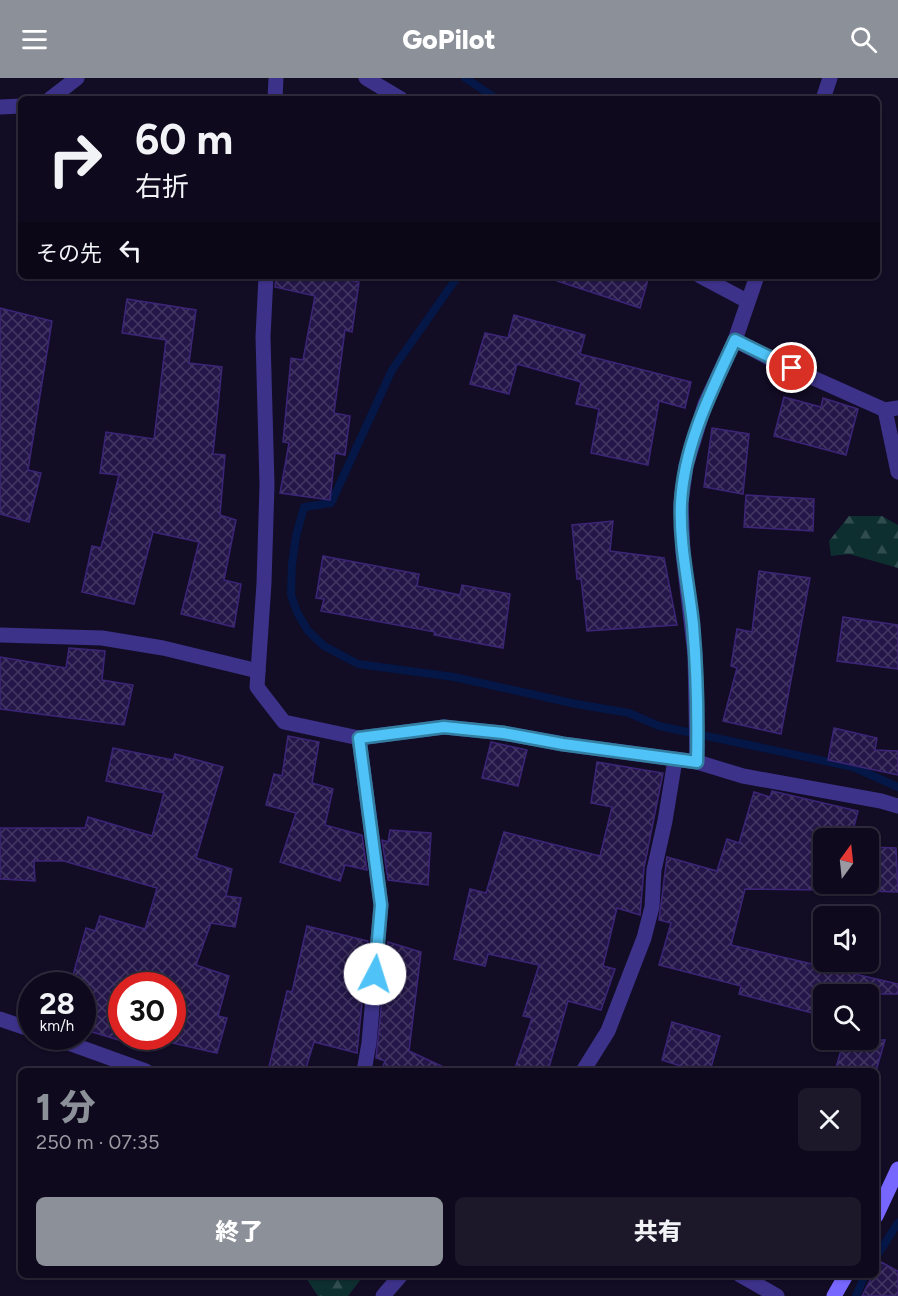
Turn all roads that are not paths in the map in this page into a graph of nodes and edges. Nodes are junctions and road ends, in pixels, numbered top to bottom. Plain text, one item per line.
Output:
1 (77, 78) edge
2 (276, 78) edge
3 (366, 78) edge
4 (830, 78) edge
5 (54, 96) edge
6 (275, 96) edge
7 (396, 96) edge
8 (824, 96) edge
9 (18, 106) edge
10 (0, 107) edge
11 (266, 279) edge
12 (705, 279) edge
13 (756, 279) edge
14 (747, 302) junction
15 (735, 340) junction
16 (891, 409) edge
17 (898, 472) edge
18 (0, 635) edge
19 (258, 672) junction
20 (359, 738) junction
21 (675, 760) junction
22 (697, 762) junction
23 (898, 806) edge
24 (0, 1019) edge
25 (18, 1025) edge
26 (88, 1050) edge
27 (138, 1068) edge
28 (365, 1068) edge
29 (585, 1068) edge
30 (898, 1169) edge
31 (879, 1210) edge
32 (398, 1278) edge
33 (745, 1278) edge
34 (844, 1278) edge
35 (383, 1296) edge
36 (777, 1296) edge
37 (834, 1296) edge

1 - 5 street
2 - 6 street
3 - 7 street
4 - 8 street
9 - 10 street
11 - 19 street
12 - 14 street
13 - 14 street
14 - 15 street
15 - 16 street
15 - 22 street
16 - 17 street
18 - 19 street
19 - 20 street
20 - 21 street
20 - 28 street
21 - 22 street
21 - 29 street
22 - 23 street
24 - 25 street
26 - 27 street
30 - 31 street
32 - 35 street
33 - 36 street
34 - 37 street

